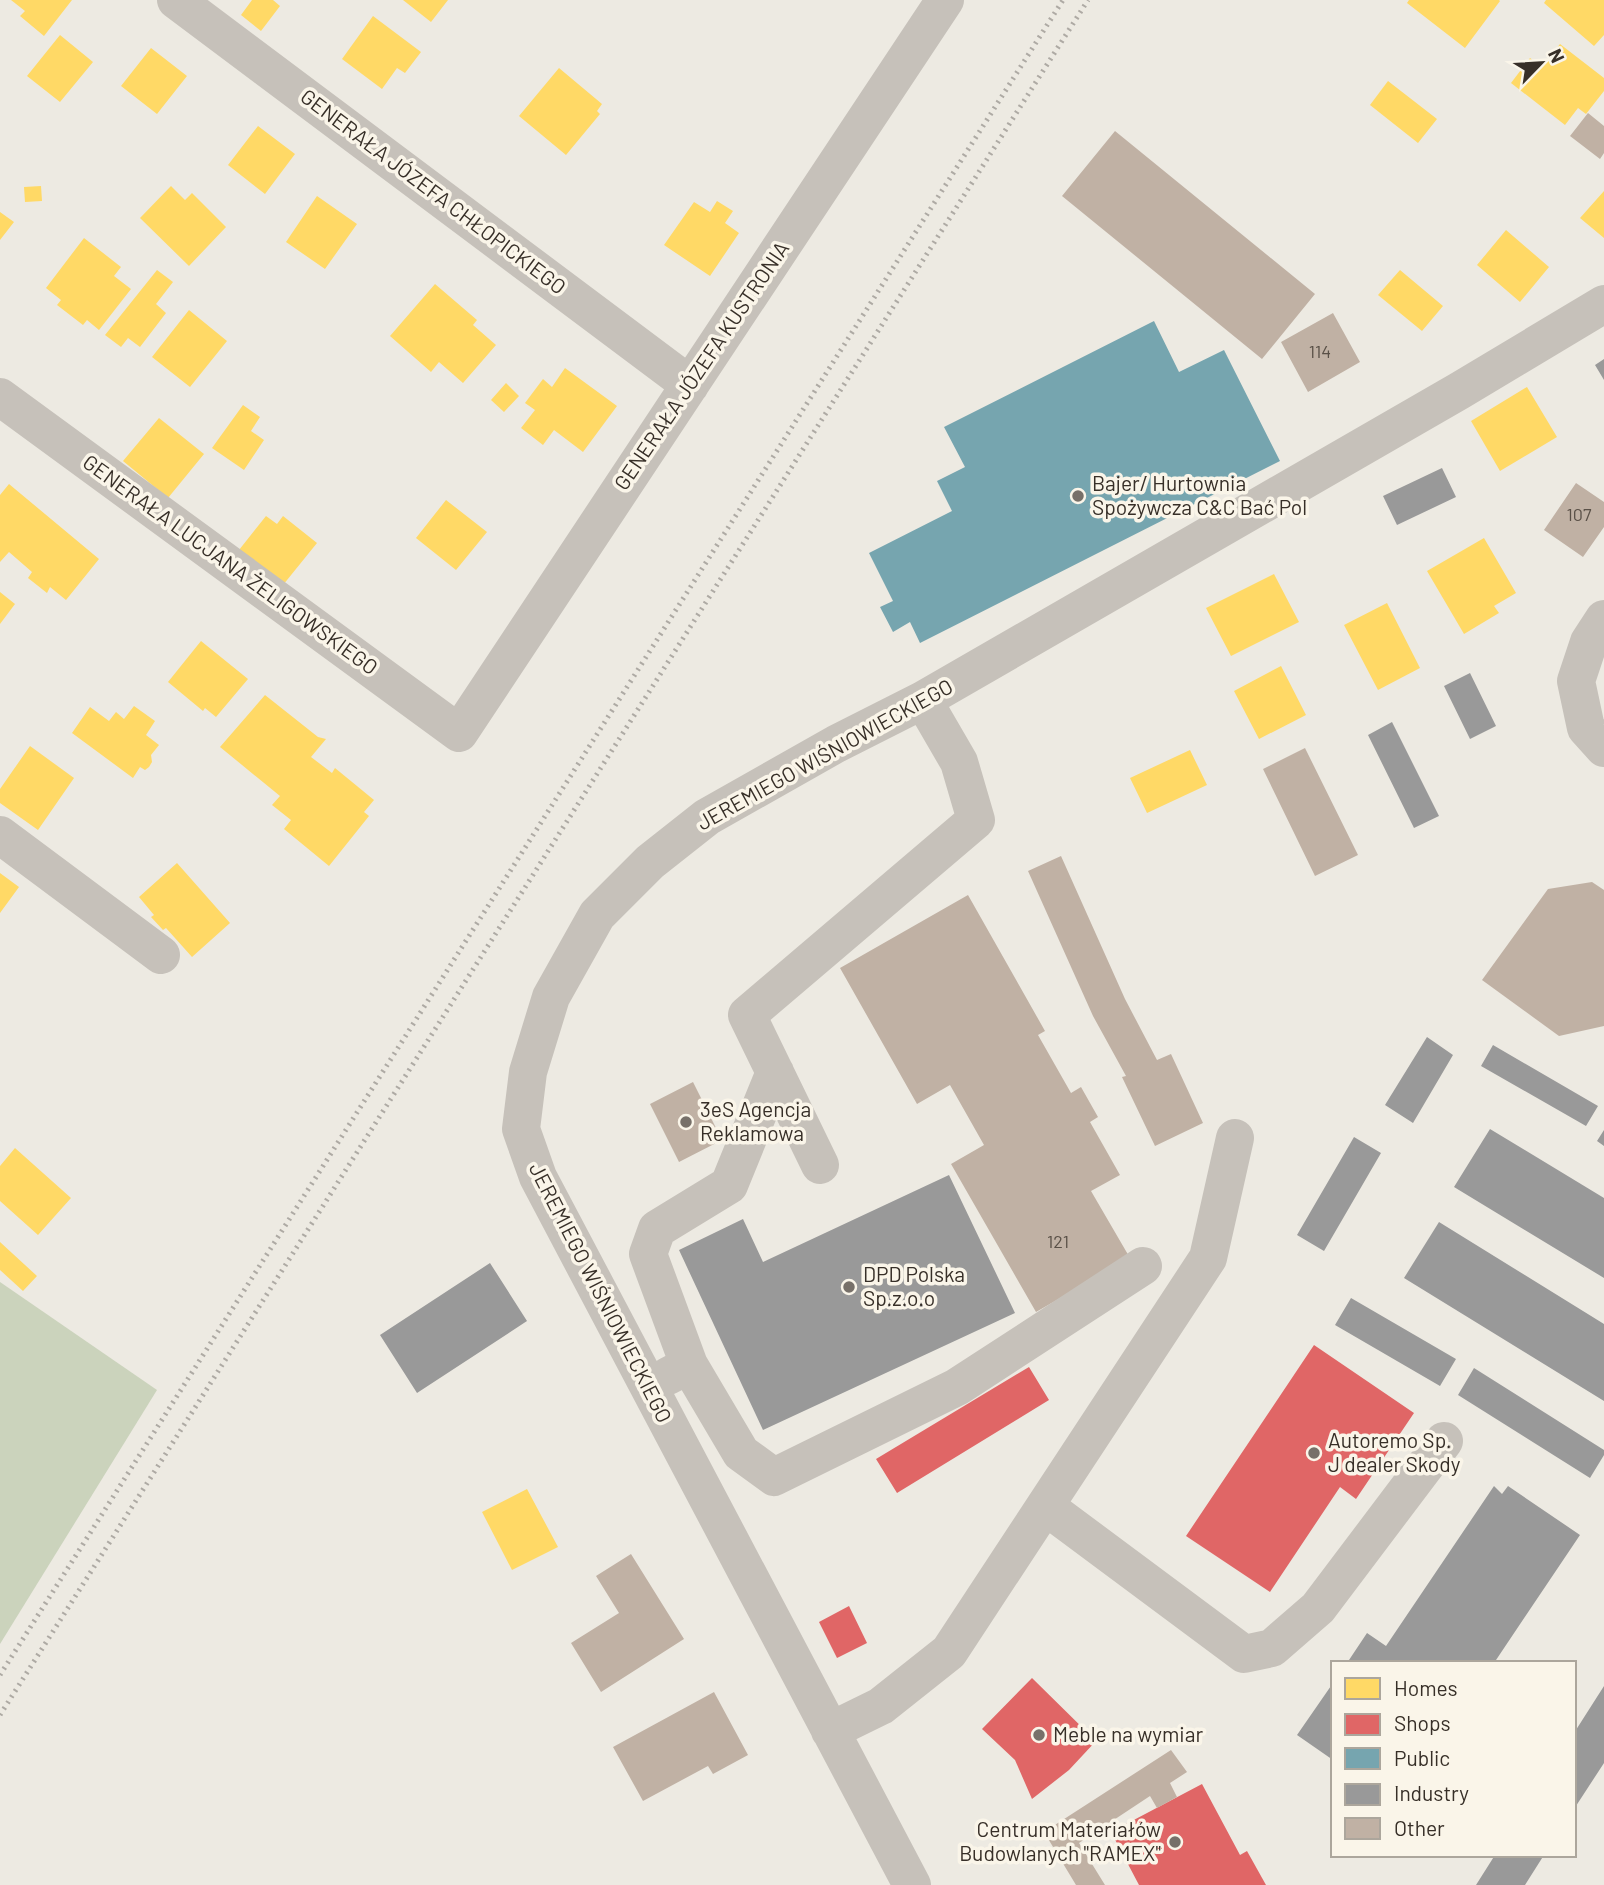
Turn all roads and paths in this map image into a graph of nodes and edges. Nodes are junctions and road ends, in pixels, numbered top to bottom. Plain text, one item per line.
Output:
1 (176, 0) edge
2 (945, 0) edge
3 (1604, 304) edge
4 (690, 385) junction
5 (0, 397) edge
6 (1604, 619) edge
7 (923, 700) junction
8 (459, 733) joint
9 (1595, 738) edge
10 (0, 835) edge
11 (161, 955) dead end
12 (775, 1072) junction
13 (1235, 1138) dead end
14 (820, 1165) dead end
15 (1143, 1266) dead end
16 (689, 1365) junction
17 (647, 1387) junction
18 (1444, 1441) dead end
19 (1045, 1506) junction
20 (830, 1731) junction
21 (912, 1885) edge

1 - 4 street, GENERAŁA JÓZEFA CHŁOPICKIEGO
2 - 4 street, GENERAŁA JÓZEFA KUSTRONIA
3 - 7 street, JEREMIEGO WIŚNIOWIECKIEGO
4 - 8 street, GENERAŁA JÓZEFA KUSTRONIA
5 - 8 street, GENERAŁA LUCJANA ŻELIGOWSKIEGO
6 - 9 street
7 - 12 street
7 - 17 street, JEREMIEGO WIŚNIOWIECKIEGO
10 - 11 street
12 - 14 street
12 - 16 street
13 - 19 street
15 - 16 street
16 - 17 street
17 - 20 street, JEREMIEGO WIŚNIOWIECKIEGO
18 - 19 street
19 - 20 street
20 - 21 street, JEREMIEGO WIŚNIOWIECKIEGO

